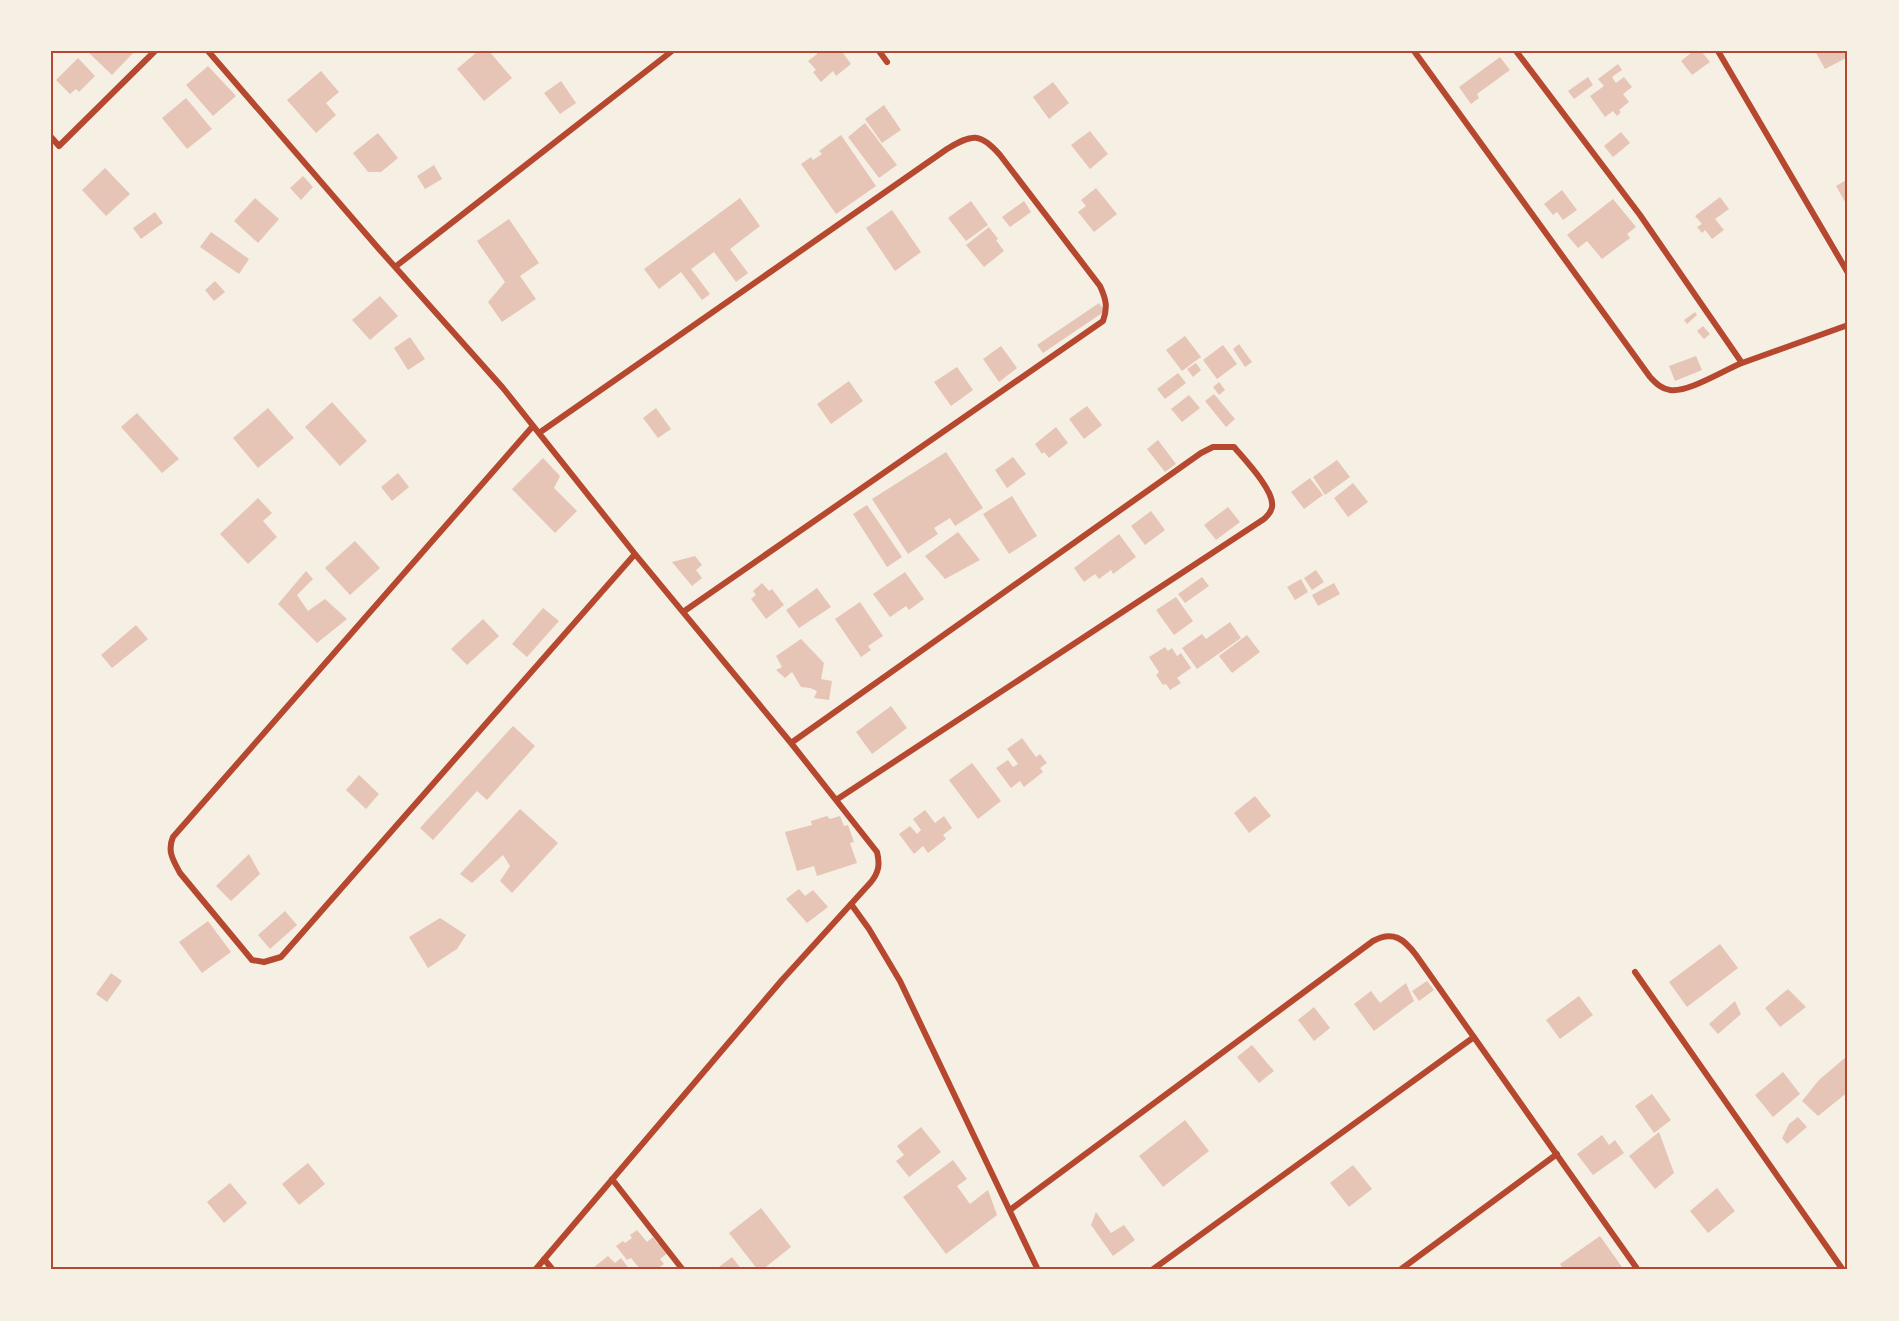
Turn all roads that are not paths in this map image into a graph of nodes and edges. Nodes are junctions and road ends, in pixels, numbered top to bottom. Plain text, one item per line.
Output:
1 (155, 51) edge
2 (208, 51) edge
3 (672, 51) edge
4 (879, 51) edge
5 (1414, 51) edge
6 (1516, 51) edge
7 (1718, 51) edge
8 (886, 62) dead end
9 (51, 137) edge
10 (395, 267) junction
11 (1848, 273) edge
12 (1848, 326) edge
13 (1742, 363) junction
14 (533, 426) junction
15 (539, 433) junction
16 (635, 554) junction
17 (683, 612) junction
18 (791, 743) junction
19 (836, 800) junction
20 (851, 904) junction
21 (1635, 972) dead end
22 (1474, 1037) junction
23 (1557, 1154) junction
24 (612, 1179) junction
25 (1010, 1210) junction
26 (544, 1259) junction
27 (535, 1270) edge
28 (553, 1270) edge
29 (683, 1270) edge
30 (1038, 1270) edge
31 (1152, 1270) edge
32 (1400, 1270) edge
33 (1638, 1270) edge
34 (1843, 1270) edge

1 - 9 street
2 - 10 street
3 - 10 street
4 - 8 street
5 - 13 street
6 - 13 street
7 - 11 street
10 - 14 street
12 - 13 street
14 - 15 street
14 - 16 street
15 - 16 street
15 - 17 street
16 - 17 street
17 - 18 street
18 - 19 street
18 - 19 street
19 - 20 street
20 - 24 street
20 - 25 street
21 - 34 street
22 - 23 street
22 - 25 street
22 - 31 street
23 - 32 street
23 - 33 street
24 - 26 street
24 - 29 street
25 - 30 street
26 - 27 street
26 - 28 street

